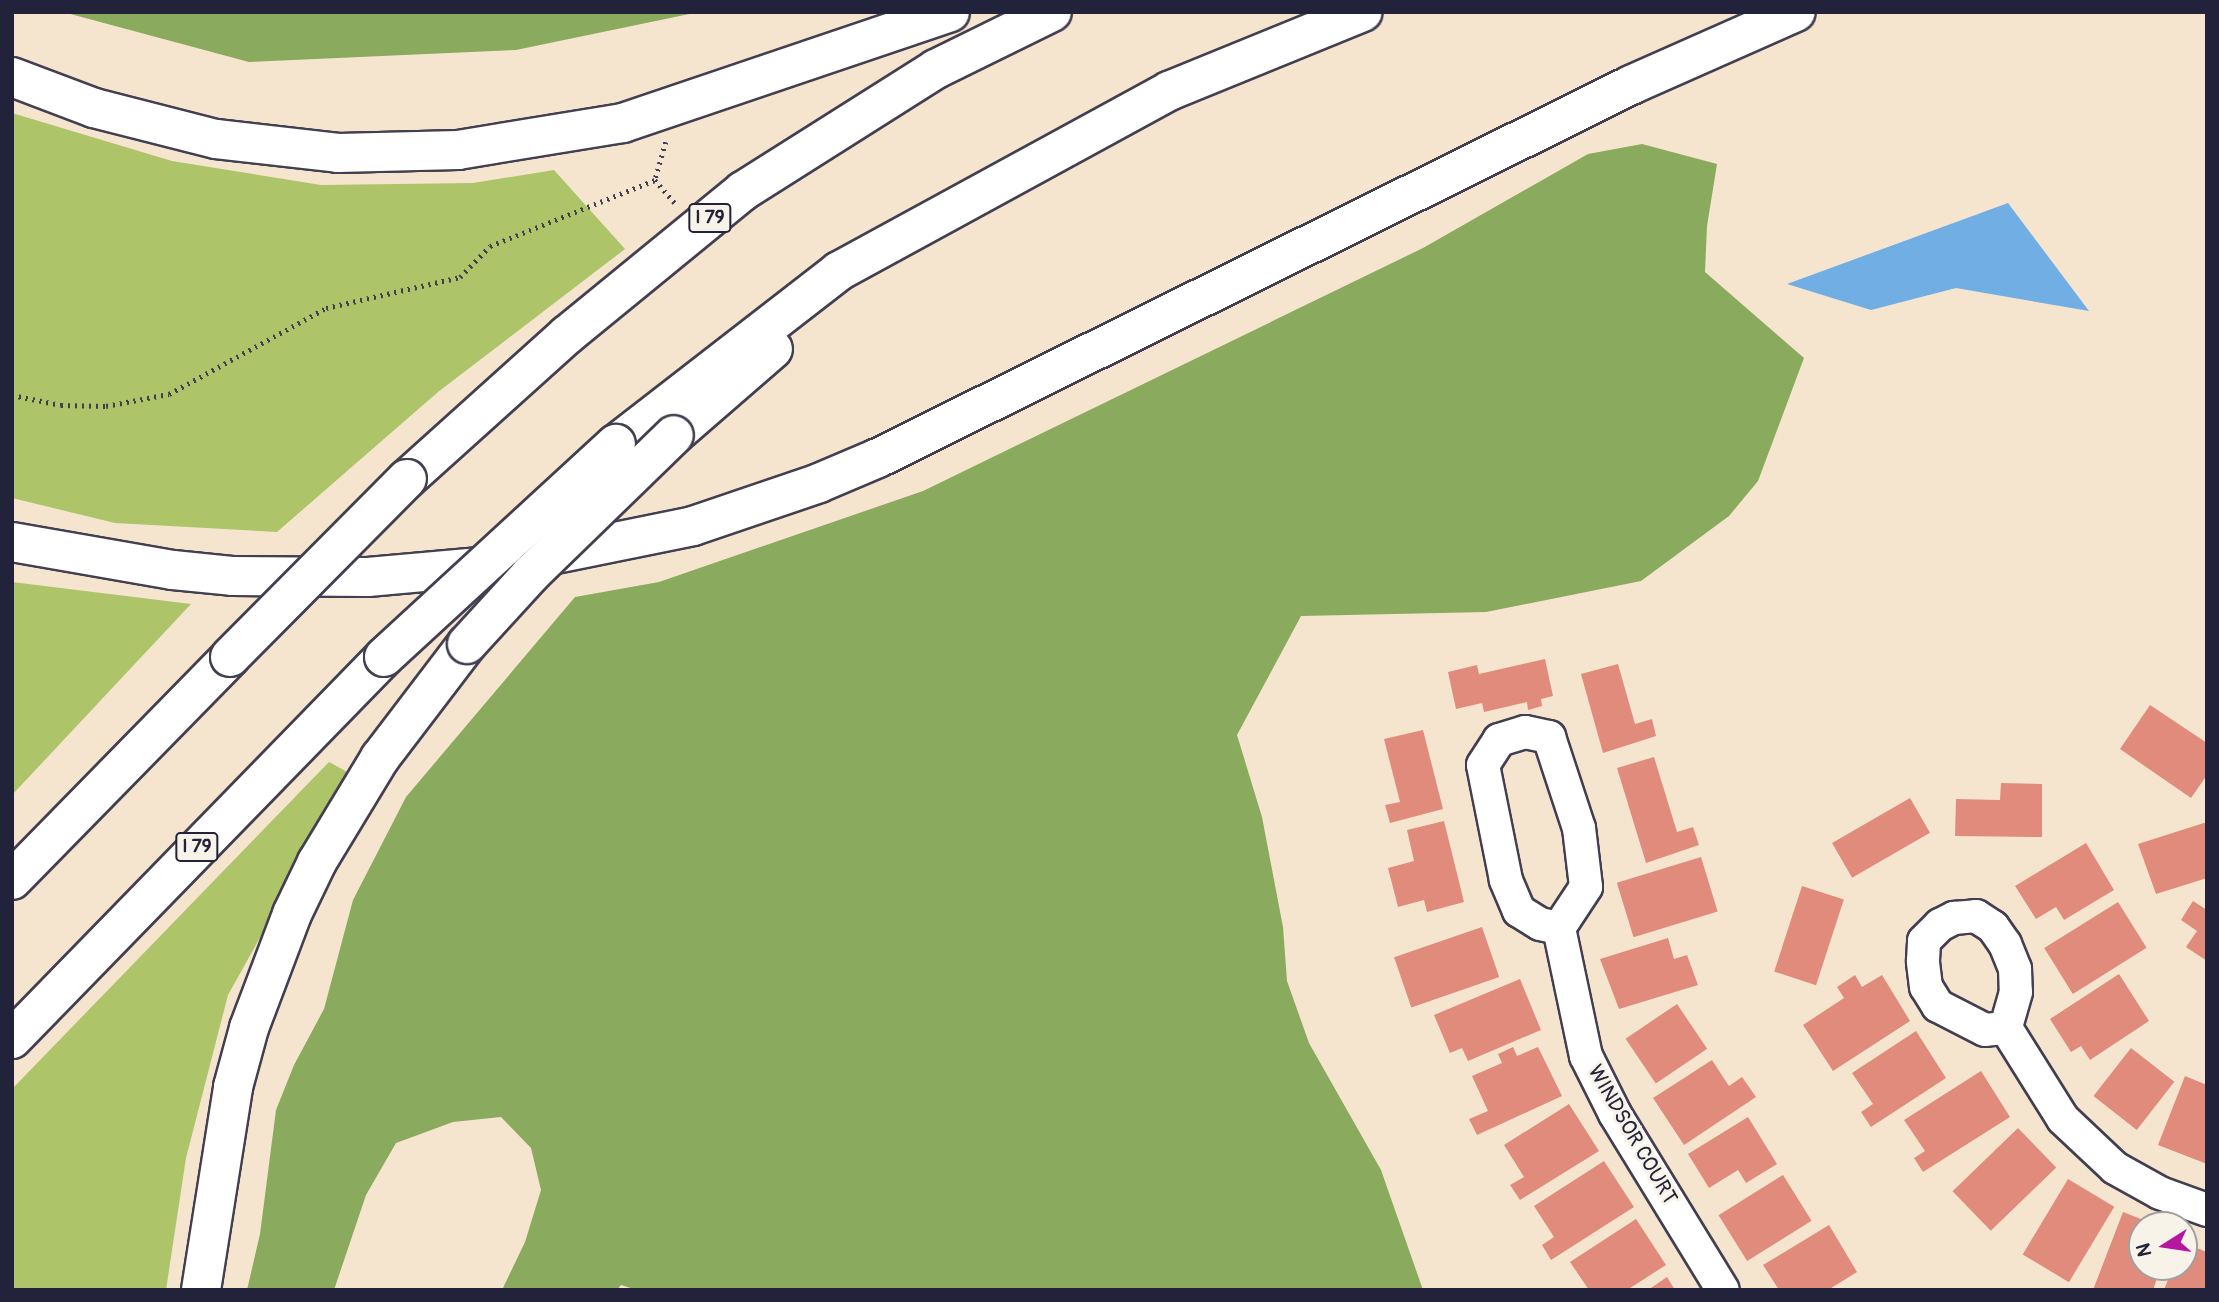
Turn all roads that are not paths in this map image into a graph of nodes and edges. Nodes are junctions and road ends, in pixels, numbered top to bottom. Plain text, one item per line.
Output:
1 (950, 12) edge
2 (1052, 12) edge
3 (1363, 12) edge
4 (1796, 12) edge
5 (12, 77) edge
6 (973, 198) junction
7 (12, 542) edge
8 (12, 880) edge
9 (1559, 928) junction
10 (2006, 1028) dead end
11 (12, 1039) edge
12 (2207, 1210) edge
13 (201, 1290) edge
14 (1723, 1290) edge

1 - 5 highway
2 - 8 highway, I 79, bridge
3 - 6 highway, I 79
4 - 7 highway
6 - 11 highway, I 79, bridge
6 - 13 highway, bridge
9 - 9 street
9 - 14 street, WINDSOR COURT
10 - 12 street

